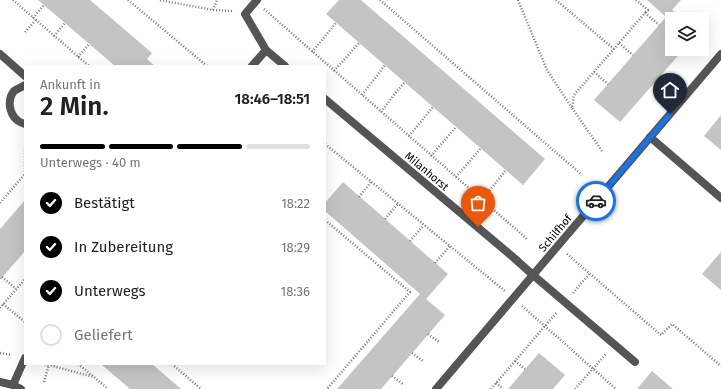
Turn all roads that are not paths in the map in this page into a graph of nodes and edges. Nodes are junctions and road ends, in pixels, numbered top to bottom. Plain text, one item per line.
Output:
1 (260, 3) edge
2 (266, 50) junction
3 (0, 54) edge
4 (721, 54) edge
5 (253, 65) edge
6 (284, 65) edge
7 (24, 75) edge
8 (24, 86) edge
9 (326, 100) edge
10 (24, 124) edge
11 (650, 137) junction
12 (721, 198) edge
13 (533, 275) junction
14 (24, 362) edge
15 (635, 362) dead end
16 (0, 382) edge
17 (17, 387) edge
18 (436, 389) edge

1 - 2 street
2 - 5 street
2 - 6 street
3 - 7 street
4 - 11 street, Schilfhof
8 - 10 street
9 - 13 street, Milanhorst
11 - 12 street
11 - 13 street, Schilfhof
13 - 15 street, Milanhorst
13 - 18 street, Schilfhof
14 - 17 street
16 - 17 street

